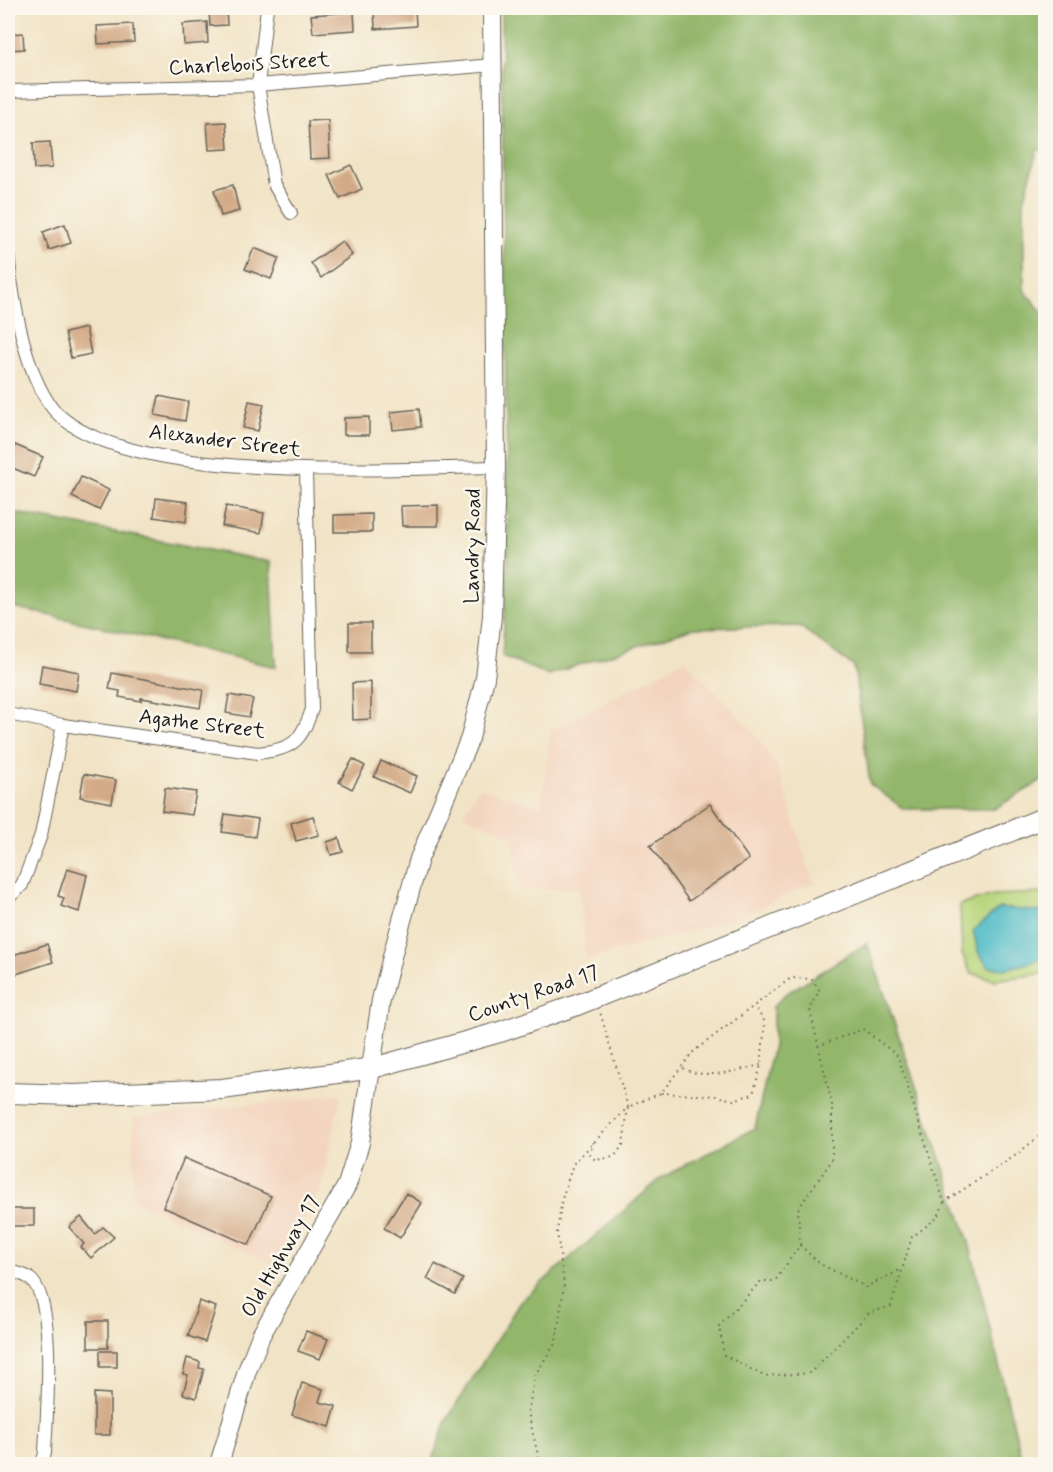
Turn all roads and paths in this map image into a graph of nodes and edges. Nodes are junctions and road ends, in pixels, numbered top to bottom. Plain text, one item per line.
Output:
1 (267, 8) edge
2 (492, 8) edge
3 (493, 65) junction
4 (258, 85) junction
5 (8, 91) edge
6 (291, 213) dead end
7 (8, 253) edge
8 (496, 467) junction
9 (306, 470) junction
10 (8, 714) edge
11 (63, 725) junction
12 (1046, 817) edge
13 (8, 898) edge
14 (596, 998) junction
15 (753, 1005) junction
16 (818, 1046) junction
17 (761, 1065) junction
18 (682, 1067) junction
19 (373, 1068) junction
20 (661, 1093) junction
21 (8, 1094) edge
22 (628, 1107) junction
23 (1046, 1131) edge
24 (593, 1142) junction
25 (944, 1202) junction
26 (800, 1245) junction
27 (8, 1270) edge
28 (901, 1270) junction
29 (42, 1464) edge
30 (219, 1464) edge
31 (540, 1464) edge

1 - 4 street
2 - 3 main road, Landry Road
3 - 4 street, Charlebois Street
3 - 8 main road, Landry Road
4 - 5 street, Charlebois Street
4 - 6 street
7 - 9 street, Alexander Street
8 - 9 street, Alexander Street
8 - 19 main road, Landry Road
9 - 11 street, Agathe Street
10 - 11 street, Agathe Street
11 - 13 street
12 - 14 main road, County Road 17
14 - 19 main road, County Road 17
14 - 22 path
15 - 16 path
15 - 17 path
15 - 18 path
16 - 25 path
16 - 26 path
17 - 18 path
17 - 20 path
18 - 20 path
19 - 21 main road, County Road 17
19 - 30 main road, Old Highway 17
20 - 22 path
22 - 24 path
22 - 24 path
23 - 25 path
24 - 31 path
25 - 28 path
26 - 28 path
26 - 28 path
27 - 29 street

